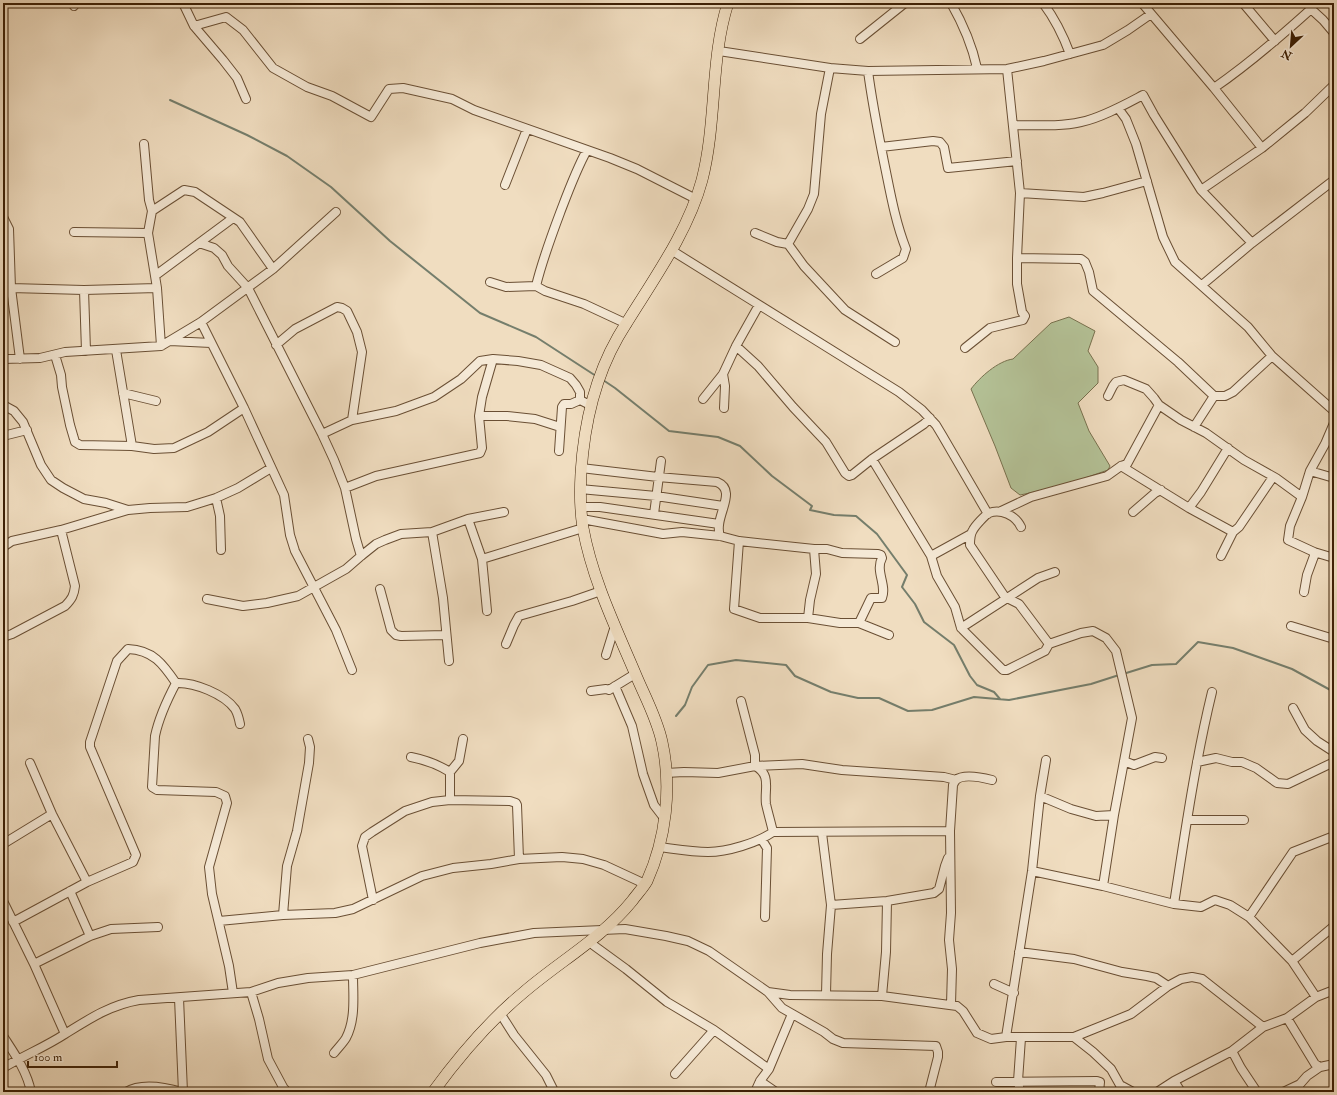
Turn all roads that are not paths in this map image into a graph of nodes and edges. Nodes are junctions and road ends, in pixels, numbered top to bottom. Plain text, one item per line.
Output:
1 (182, 3) edge
2 (728, 3) edge
3 (905, 3) edge
4 (951, 3) edge
5 (1044, 3) edge
6 (1142, 3) edge
7 (1243, 3) edge
8 (1312, 6) edge
9 (1151, 14) junction
10 (194, 26) junction
11 (1334, 33) edge
12 (860, 39) dead end
13 (1275, 41) junction
14 (719, 51) junction
15 (1070, 54) junction
16 (830, 68) junction
17 (977, 68) junction
18 (1007, 69) junction
19 (868, 71) junction
20 (1334, 85) edge
21 (1214, 88) junction
22 (246, 99) dead end
23 (1118, 108) junction
24 (1013, 125) junction
25 (527, 129) junction
26 (144, 144) dead end
27 (881, 147) junction
28 (1262, 148) junction
29 (586, 150) junction
30 (1017, 161) junction
31 (1334, 180) edge
32 (1147, 181) junction
33 (505, 185) dead end
34 (1201, 190) junction
35 (1020, 193) junction
36 (696, 199) junction
37 (152, 211) junction
38 (336, 212) dead end
39 (3, 218) edge
40 (233, 218) junction
41 (74, 232) dead end
42 (148, 233) junction
43 (756, 233) dead end
44 (199, 243) junction
45 (1252, 243) junction
46 (788, 244) junction
47 (671, 250) junction
48 (1017, 258) junction
49 (273, 269) junction
50 (876, 274) dead end
51 (156, 275) junction
52 (490, 282) dead end
53 (1202, 285) junction
54 (536, 286) junction
55 (11, 288) junction
56 (157, 288) junction
57 (248, 288) junction
58 (84, 290) junction
59 (3, 291) edge
60 (759, 305) junction
61 (201, 322) junction
62 (627, 324) junction
63 (170, 341) junction
64 (895, 342) dead end
65 (211, 343) junction
66 (276, 345) junction
67 (161, 346) junction
68 (736, 346) junction
69 (965, 348) dead end
70 (116, 350) junction
71 (86, 351) junction
72 (55, 355) junction
73 (1272, 356) junction
74 (3, 359) edge
75 (20, 359) junction
76 (493, 359) junction
77 (723, 374) junction
78 (123, 393) junction
79 (1108, 396) dead end
80 (1214, 396) junction
81 (703, 399) dead end
82 (156, 401) dead end
83 (585, 402) junction
84 (3, 405) edge
85 (1159, 406) junction
86 (244, 408) junction
87 (724, 408) dead end
88 (1334, 411) edge
89 (479, 416) junction
90 (930, 418) junction
91 (352, 420) junction
92 (1334, 423) edge
93 (560, 427) junction
94 (1194, 427) junction
95 (27, 430) junction
96 (322, 434) junction
97 (3, 436) edge
98 (132, 446) junction
99 (1228, 448) junction
100 (559, 451) dead end
101 (872, 459) junction
102 (661, 461) dead end
103 (1121, 466) junction
104 (271, 468) junction
105 (582, 468) junction
106 (1310, 471) junction
107 (658, 477) junction
108 (1273, 477) junction
109 (1334, 478) edge
110 (345, 488) junction
111 (580, 489) junction
112 (1161, 490) junction
113 (656, 496) junction
114 (216, 498) junction
115 (1302, 498) junction
116 (723, 506) junction
117 (581, 507) junction
118 (1189, 508) junction
119 (128, 510) junction
120 (1001, 511) junction
121 (504, 512) dead end
122 (1133, 512) dead end
123 (654, 514) junction
124 (988, 514) junction
125 (468, 519) junction
126 (582, 524) junction
127 (719, 524) junction
128 (1021, 527) dead end
129 (61, 530) junction
130 (432, 532) junction
131 (1233, 532) junction
132 (971, 534) junction
133 (720, 536) junction
134 (739, 541) junction
135 (3, 547) edge
136 (814, 549) junction
137 (221, 550) dead end
138 (1314, 552) junction
139 (361, 556) junction
140 (931, 556) junction
141 (1221, 556) dead end
142 (1334, 558) edge
143 (482, 559) junction
144 (1055, 572) dead end
145 (312, 587) junction
146 (380, 589) dead end
147 (601, 591) junction
148 (1304, 592) dead end
149 (1007, 598) junction
150 (208, 599) dead end
151 (487, 611) dead end
152 (808, 618) junction
153 (859, 623) junction
154 (615, 626) junction
155 (1291, 626) dead end
156 (961, 628) junction
157 (889, 634) dead end
158 (446, 635) junction
159 (3, 637) edge
160 (1334, 639) edge
161 (506, 644) dead end
162 (1049, 644) junction
163 (606, 655) dead end
164 (449, 661) dead end
165 (352, 670) dead end
166 (635, 674) junction
167 (176, 683) junction
168 (615, 686) junction
169 (591, 691) dead end
170 (1212, 692) dead end
171 (741, 701) dead end
172 (1293, 708) dead end
173 (240, 724) dead end
174 (308, 739) dead end
175 (463, 739) dead end
176 (1334, 752) edge
177 (411, 757) dead end
178 (1162, 758) dead end
179 (1046, 760) dead end
180 (1124, 761) junction
181 (1197, 762) junction
182 (1334, 762) edge
183 (30, 763) dead end
184 (755, 766) junction
185 (450, 772) junction
186 (666, 773) junction
187 (956, 780) junction
188 (992, 780) dead end
189 (1040, 796) junction
190 (450, 800) junction
191 (52, 814) junction
192 (1114, 815) junction
193 (664, 818) junction
194 (1187, 820) junction
195 (1244, 820) dead end
196 (950, 831) junction
197 (773, 832) junction
198 (822, 832) junction
199 (1334, 836) edge
200 (762, 840) junction
201 (3, 844) edge
202 (659, 847) junction
203 (950, 853) junction
204 (519, 859) junction
205 (1032, 872) junction
206 (86, 882) junction
207 (646, 884) junction
208 (1103, 886) junction
209 (70, 891) junction
210 (373, 900) junction
211 (3, 901) edge
212 (887, 901) junction
213 (1174, 904) junction
214 (831, 905) junction
215 (283, 915) junction
216 (765, 917) dead end
217 (1249, 917) junction
218 (219, 921) junction
219 (13, 922) junction
220 (1334, 926) edge
221 (158, 927) dead end
222 (606, 930) junction
223 (90, 936) junction
224 (589, 942) junction
225 (1019, 952) junction
226 (1292, 961) junction
227 (34, 964) junction
228 (353, 974) junction
229 (994, 984) dead end
230 (1168, 986) junction
231 (1334, 990) edge
232 (251, 992) junction
233 (768, 992) junction
234 (233, 993) junction
235 (1014, 993) junction
236 (826, 994) junction
237 (882, 996) junction
238 (1316, 997) junction
239 (179, 998) junction
240 (951, 1004) junction
241 (500, 1013) junction
242 (792, 1014) junction
243 (1287, 1018) junction
244 (1263, 1027) junction
245 (714, 1030) junction
246 (65, 1034) junction
247 (3, 1036) edge
248 (1006, 1037) junction
249 (1074, 1037) junction
250 (1021, 1038) junction
251 (1232, 1051) junction
252 (334, 1053) dead end
253 (18, 1059) junction
254 (1334, 1064) edge
255 (1320, 1067) junction
256 (3, 1068) edge
257 (769, 1069) junction
258 (675, 1074) dead end
259 (1174, 1080) junction
260 (760, 1081) junction
261 (1018, 1081) junction
262 (996, 1082) dead end
263 (554, 1091) edge
264 (31, 1092) edge
265 (126, 1092) edge
266 (183, 1092) edge
267 (287, 1092) edge
268 (433, 1092) edge
269 (755, 1092) edge
270 (776, 1092) edge
271 (929, 1092) edge
272 (1020, 1092) edge
273 (1099, 1092) edge
274 (1133, 1092) edge
275 (1157, 1092) edge
276 (1181, 1092) edge
277 (1257, 1092) edge
278 (1284, 1092) edge

1 - 10 street
2 - 14 main road
3 - 12 street
4 - 17 street
5 - 15 street
6 - 9 street
7 - 13 street
8 - 11 street
8 - 13 street
9 - 15 street
9 - 21 street
10 - 22 street
10 - 25 street
13 - 21 street
14 - 16 street
14 - 36 main road
15 - 18 street
16 - 19 street
16 - 46 street
17 - 18 street
17 - 19 street
18 - 24 street
19 - 27 street
20 - 28 street
21 - 28 street
23 - 24 street
23 - 32 street
23 - 34 street
24 - 30 street
25 - 29 street
25 - 33 street
26 - 37 street
27 - 30 street
27 - 50 street
28 - 34 street
29 - 36 street
29 - 54 street
30 - 35 street
31 - 45 street
32 - 35 street
32 - 53 street
34 - 45 street
35 - 48 street
36 - 47 main road
37 - 40 street
37 - 42 street
38 - 49 street
39 - 55 street
40 - 44 street
40 - 49 street
41 - 42 street
42 - 51 street
43 - 46 street
44 - 51 street
44 - 57 street
45 - 53 street
46 - 64 street
47 - 60 street
47 - 62 main road
48 - 69 street
48 - 80 street
49 - 57 street
51 - 56 street
52 - 54 street
53 - 73 street
54 - 62 street
55 - 58 street
55 - 59 street
55 - 75 street
56 - 58 street
56 - 67 street
57 - 61 street
57 - 66 street
58 - 71 street
60 - 68 street
60 - 90 street
61 - 63 street
61 - 65 street
62 - 83 main road
63 - 65 street
63 - 67 street
65 - 86 street
66 - 91 street
66 - 96 street
67 - 70 street
68 - 77 street
68 - 101 street
70 - 71 street
70 - 78 street
71 - 72 street
72 - 75 street
72 - 98 street
73 - 80 street
73 - 88 street
74 - 75 street
76 - 83 street
76 - 89 street
76 - 91 street
77 - 81 street
77 - 87 street
78 - 82 street
78 - 98 street
79 - 85 street
80 - 94 street
83 - 93 street
83 - 105 main road
84 - 95 street
85 - 94 street
85 - 103 street
86 - 98 street
86 - 104 street
89 - 93 street
89 - 110 street
90 - 101 street
90 - 124 street
91 - 96 street
92 - 106 street
93 - 100 street
94 - 99 street
95 - 97 street
95 - 119 street
96 - 110 street
99 - 108 street
99 - 118 street
101 - 140 street
102 - 107 street
103 - 112 street
103 - 120 street
104 - 114 street
104 - 145 street
105 - 107 street
105 - 111 main road
106 - 109 street
106 - 115 street
107 - 113 street
107 - 116 street
108 - 115 street
108 - 131 street
110 - 139 street
111 - 113 street
111 - 117 main road
112 - 118 street
112 - 122 street
113 - 116 street
113 - 123 street
114 - 119 street
114 - 137 street
115 - 138 street
116 - 127 street
117 - 123 street
117 - 126 main road
118 - 131 street
119 - 129 street
120 - 124 street
120 - 128 street
121 - 125 street
123 - 127 street
124 - 132 street
125 - 130 street
125 - 143 street
126 - 133 street
126 - 143 street
126 - 147 main road
127 - 133 street
129 - 135 street
129 - 159 street
130 - 139 street
130 - 158 street
131 - 141 street
132 - 140 street
132 - 149 street
133 - 134 street
134 - 136 street
134 - 152 street
136 - 152 street
136 - 153 street
138 - 142 street
138 - 148 street
139 - 145 street
140 - 156 street
143 - 151 street
144 - 149 street
145 - 150 street
145 - 165 street
146 - 158 street
147 - 154 main road
147 - 161 street
149 - 156 street
149 - 162 street
152 - 153 street
153 - 157 street
154 - 163 street
154 - 166 main road
155 - 160 street
156 - 162 street
158 - 164 street
162 - 180 street
166 - 168 street
166 - 186 main road
167 - 173 street
167 - 206 street
167 - 218 street
168 - 169 street
168 - 193 street
170 - 181 street
171 - 184 street
172 - 176 street
174 - 215 street
175 - 185 street
177 - 185 street
178 - 180 street
179 - 189 street
180 - 192 street
181 - 182 street
181 - 194 street
183 - 191 street
184 - 186 street
184 - 187 street
184 - 197 street
185 - 190 street
186 - 193 main road
187 - 188 street
187 - 196 street
189 - 192 street
189 - 205 street
190 - 204 street
190 - 210 street
191 - 201 street
191 - 206 street
192 - 208 street
193 - 202 main road
194 - 195 street
194 - 213 street
196 - 198 street
196 - 203 street
197 - 198 street
197 - 200 street
198 - 214 street
199 - 217 street
200 - 202 street
200 - 216 street
202 - 207 main road
203 - 212 street
203 - 240 street
204 - 207 street
204 - 210 street
205 - 208 street
205 - 225 street
206 - 209 street
207 - 222 main road
208 - 213 street
209 - 219 street
209 - 223 street
210 - 215 street
211 - 219 street
212 - 214 street
212 - 237 street
213 - 217 street
214 - 236 street
215 - 218 street
217 - 226 street
218 - 234 street
219 - 227 street
220 - 226 street
221 - 223 street
222 - 224 main road
222 - 228 street
222 - 233 street
223 - 227 street
224 - 241 main road
224 - 245 street
225 - 230 street
225 - 235 street
226 - 238 street
227 - 246 street
228 - 232 street
228 - 252 street
229 - 235 street
230 - 244 street
230 - 249 street
231 - 238 street
232 - 234 street
232 - 267 street
233 - 236 street
233 - 242 street
234 - 239 street
235 - 248 street
236 - 237 street
237 - 240 street
238 - 243 street
239 - 246 street
239 - 266 street
240 - 248 street
241 - 263 street
241 - 268 main road
242 - 257 street
242 - 271 street
243 - 244 street
243 - 255 street
244 - 251 street
245 - 257 street
245 - 258 street
246 - 253 street
247 - 253 street
248 - 250 street
249 - 250 street
249 - 274 street
250 - 261 street
251 - 259 street
251 - 277 street
253 - 256 street
253 - 264 street
254 - 255 street
255 - 278 street
257 - 260 street
259 - 275 street
259 - 276 street
260 - 269 street
260 - 270 street
261 - 262 street
261 - 272 street
261 - 273 street
265 - 266 street

